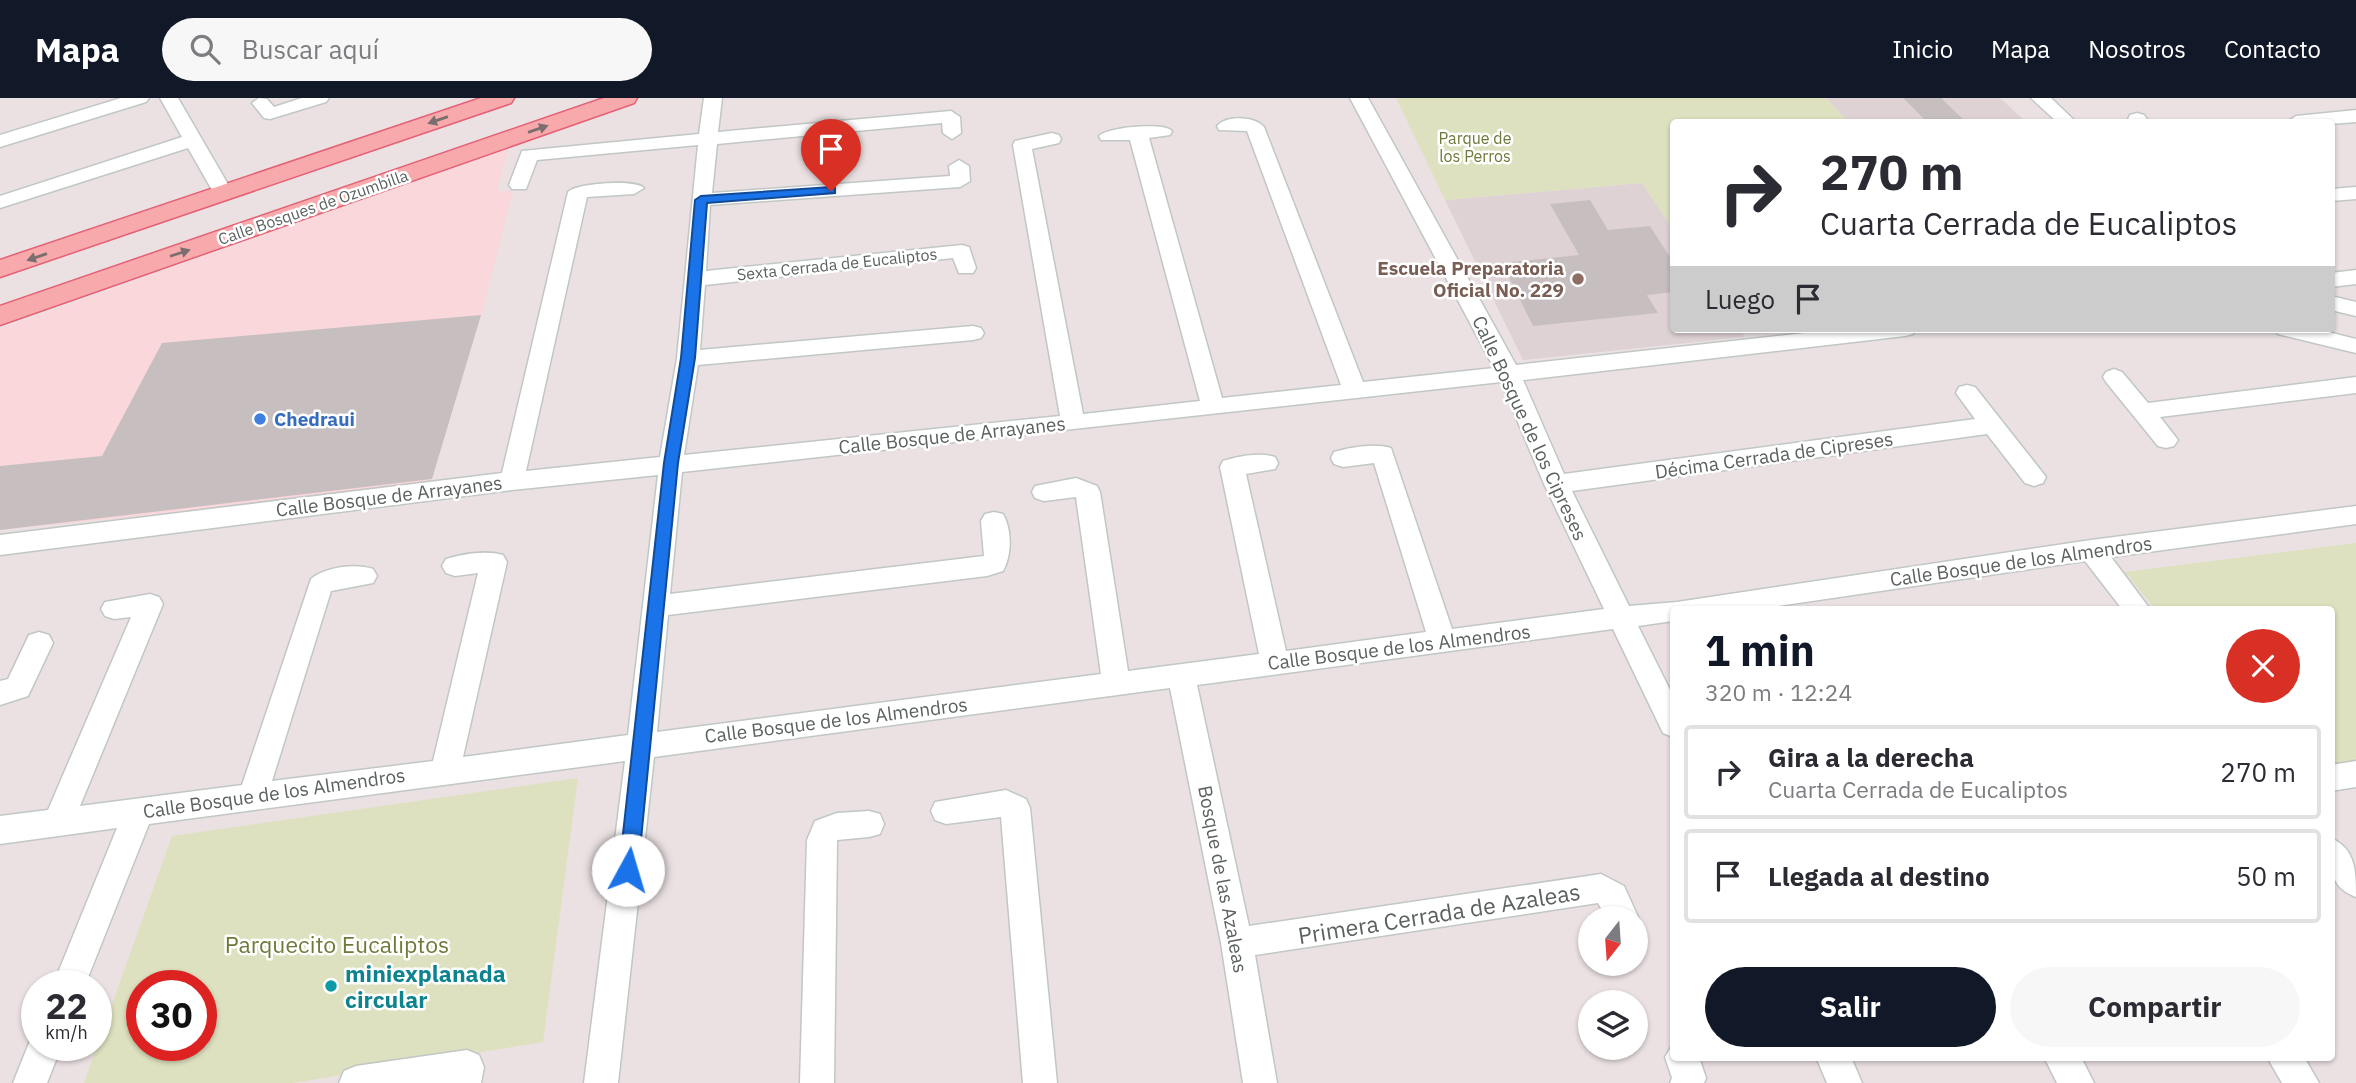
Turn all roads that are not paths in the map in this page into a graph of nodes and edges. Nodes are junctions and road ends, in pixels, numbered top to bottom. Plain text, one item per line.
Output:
1 (140, 98) edge
2 (169, 98) edge
3 (320, 98) edge
4 (503, 98) edge
5 (626, 98) edge
6 (713, 98) edge
7 (1359, 98) edge
8 (2040, 98) edge
9 (261, 103) dead end
10 (2356, 116) edge
11 (2064, 119) edge
12 (2326, 119) edge
13 (1226, 126) dead end
14 (1163, 131) dead end
15 (952, 133) dead end
16 (1138, 133) junction
17 (1108, 136) dead end
18 (708, 139) junction
19 (1052, 139) dead end
20 (192, 140) junction
21 (0, 142) edge
22 (959, 166) dead end
23 (519, 185) dead end
24 (634, 188) dead end
25 (2356, 192) edge
26 (223, 193) junction
27 (2335, 195) edge
28 (701, 200) junction
29 (0, 202) edge
30 (164, 215) junction
31 (75, 244) junction
32 (144, 265) junction
33 (965, 268) dead end
34 (0, 269) edge
35 (2356, 277) edge
36 (695, 279) junction
37 (2335, 279) edge
38 (79, 286) junction
39 (2335, 304) edge
40 (2356, 309) edge
41 (0, 316) edge
42 (972, 328) dead end
43 (1868, 333) edge
44 (2302, 333) edge
45 (2356, 346) edge
46 (688, 358) junction
47 (1508, 372) junction
48 (2114, 377) dead end
49 (2356, 385) edge
50 (1354, 389) junction
51 (1967, 393) dead end
52 (1213, 406) junction
53 (2145, 411) junction
54 (1073, 423) junction
55 (1991, 425) junction
56 (2166, 440) dead end
57 (1343, 458) dead end
58 (671, 463) junction
59 (1266, 463) dead end
60 (2034, 477) dead end
61 (512, 481) junction
62 (1556, 484) junction
63 (1044, 492) dead end
64 (2356, 515) edge
65 (994, 521) dead end
66 (0, 545) edge
67 (2091, 550) junction
68 (455, 566) dead end
69 (365, 576) dead end
70 (657, 606) junction
71 (1708, 606) edge
72 (2135, 606) edge
73 (114, 609) dead end
74 (1670, 611) edge
75 (1622, 619) junction
76 (1442, 641) junction
77 (39, 643) dead end
78 (1275, 663) junction
79 (1181, 675) junction
80 (1116, 683) junction
81 (0, 693) edge
82 (1670, 719) edge
83 (642, 746) junction
84 (445, 771) junction
85 (2356, 774) edge
86 (2335, 777) edge
87 (253, 796) junction
88 (139, 811) junction
89 (946, 811) dead end
90 (58, 822) junction
91 (869, 824) dead end
92 (0, 830) edge
93 (2335, 857) edge
94 (2356, 883) edge
95 (1618, 906) edge
96 (1237, 943) junction
97 (75, 970) edge
98 (39, 1061) edge
99 (1683, 1061) edge
100 (1835, 1061) edge
101 (2063, 1061) edge
102 (2287, 1061) edge
103 (30, 1083) edge
104 (356, 1083) edge
105 (464, 1083) edge
106 (601, 1083) edge
107 (817, 1083) edge
108 (1040, 1083) edge
109 (1260, 1083) edge
110 (1687, 1083) edge
111 (1845, 1083) edge
112 (2077, 1083) edge
113 (2302, 1083) edge

1 - 21 street
2 - 20 street
3 - 9 street
4 -> 26 main road
32 -> 5 main road, Calle Bosques de Ozumbilla
6 - 18 street
7 - 47 street, Calle Bosque de los Cipreses
8 - 11 street
10 - 12 street
13 - 50 street
14 - 16 street
15 - 18 street
16 - 17 street
16 - 52 street
18 - 23 street
18 - 28 street
19 - 54 street
20 - 26 street
20 - 29 street
22 - 28 street
24 - 61 street
25 - 27 street
26 - 30 main road
28 - 36 street
30 - 31 main road
30 - 32 main road
31 -> 34 main road
31 - 38 main road
32 - 38 main road, Calle Bosques de Ozumbilla
33 - 36 street, Sexta Cerrada de Eucaliptos
35 - 37 street
36 - 46 street
38 - 41 main road, Calle Bosques de Ozumbilla
39 - 40 street
42 - 46 street
43 - 47 street, Calle Bosque de Arrayanes
44 - 45 street
46 - 58 street
47 - 50 street, Calle Bosque de Arrayanes
47 - 62 street, Calle Bosque de los Cipreses
48 - 53 street
49 - 53 street
50 - 52 street, Calle Bosque de Arrayanes
51 - 55 street
52 - 54 street, Calle Bosque de Arrayanes
53 - 56 street
54 - 58 street, Calle Bosque de Arrayanes
55 - 60 street
55 - 62 street, Décima Cerrada de Cipreses
57 - 76 street
58 - 61 street, Calle Bosque de Arrayanes
58 - 70 street
59 - 78 street
61 - 66 street, Calle Bosque de Arrayanes
62 - 75 street, Calle Bosque de los Cipreses
63 - 80 street
64 - 67 street, Calle Bosque de los Almendros
65 - 70 street
67 - 71 street, Calle Bosque de los Almendros
67 - 72 street
68 - 84 street
69 - 87 street
70 - 83 street
73 - 90 street
74 - 75 street, Calle Bosque de los Almendros
75 - 76 street, Calle Bosque de los Almendros
75 - 82 street, Calle Bosque de los Cipreses
76 - 78 street, Calle Bosque de los Almendros
77 - 81 street
78 - 79 street, Calle Bosque de los Almendros
79 - 80 street, Calle Bosque de los Almendros
79 - 96 street, Bosque de las Azaleas
80 - 83 street, Calle Bosque de los Almendros
83 - 84 street, Calle Bosque de los Almendros
83 - 106 street
84 - 87 street, Calle Bosque de los Almendros
85 - 86 street
87 - 88 street, Calle Bosque de los Almendros
88 - 90 street, Calle Bosque de los Almendros
88 - 97 street
89 - 108 street
90 - 92 street, Calle Bosque de los Almendros
91 - 107 street
93 - 94 street
95 - 96 street, Primera Cerrada de Azaleas
96 - 109 street, Bosque de las Azaleas
98 - 103 street
99 - 110 street
100 - 111 street
101 - 112 street
102 - 113 street
104 - 105 street

